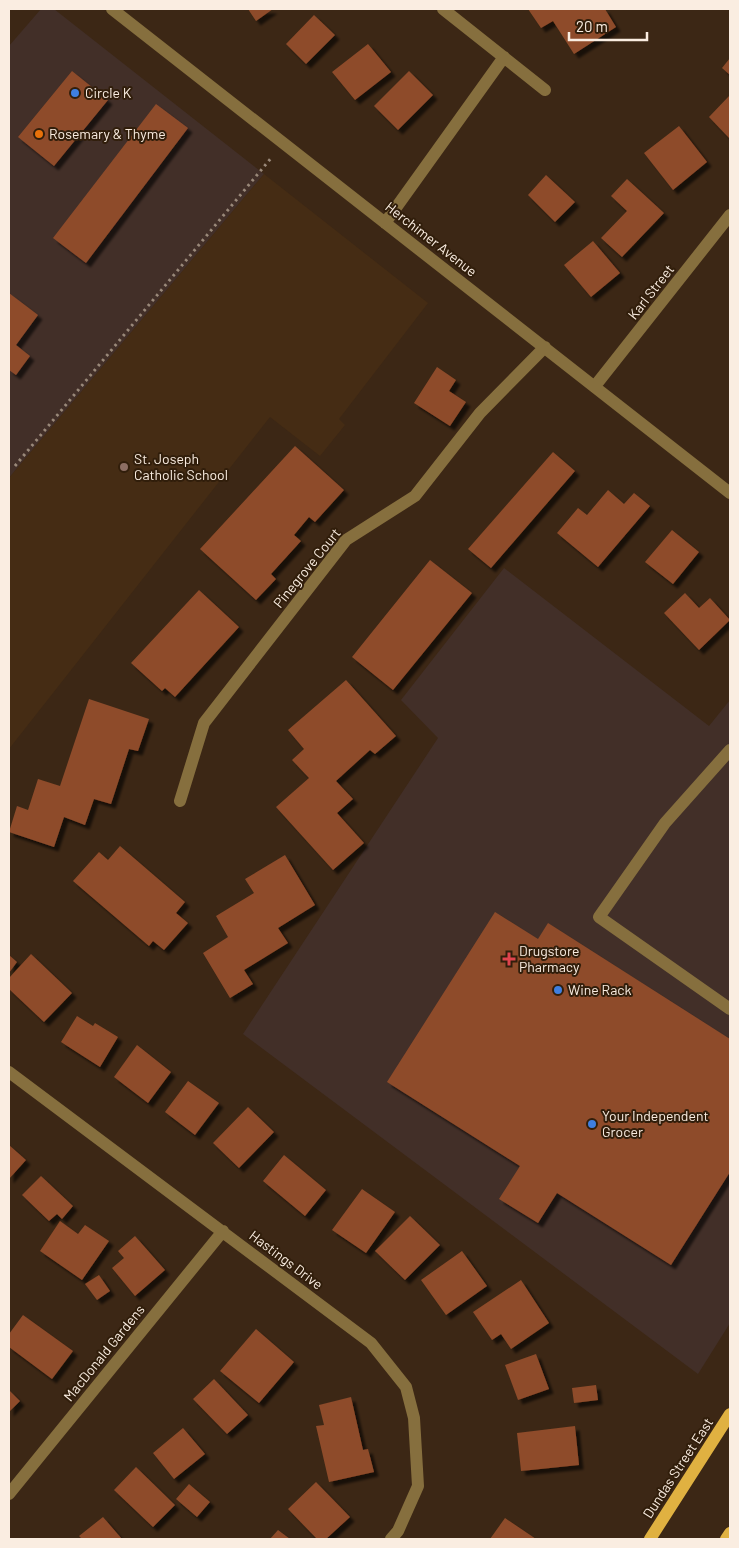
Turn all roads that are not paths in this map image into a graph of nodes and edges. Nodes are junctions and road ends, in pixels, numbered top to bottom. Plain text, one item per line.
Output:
1 (112, 9) edge
2 (443, 9) edge
3 (504, 58) junction
4 (545, 90) dead end
5 (730, 215) edge
6 (385, 223) junction
7 (544, 347) junction
8 (595, 386) junction
9 (730, 493) edge
10 (730, 750) edge
11 (180, 800) dead end
12 (730, 1009) edge
13 (9, 1072) edge
14 (223, 1231) junction
15 (730, 1414) edge
16 (9, 1494) edge
17 (730, 1533) edge
18 (391, 1539) edge
19 (650, 1539) edge
20 (726, 1539) edge

1 - 6 street, Herchimer Avenue
2 - 3 street
3 - 4 street
3 - 6 street
5 - 8 street, Karl Street
6 - 7 street, Herchimer Avenue
7 - 8 street, Herchimer Avenue
7 - 11 street, Pinegrove Court
8 - 9 street, Herchimer Avenue
10 - 12 street
13 - 14 street, Hastings Drive
14 - 16 street, MacDonald Gardens
14 - 18 street, Hastings Drive
15 - 19 main road, Dundas Street East
17 - 20 main road

